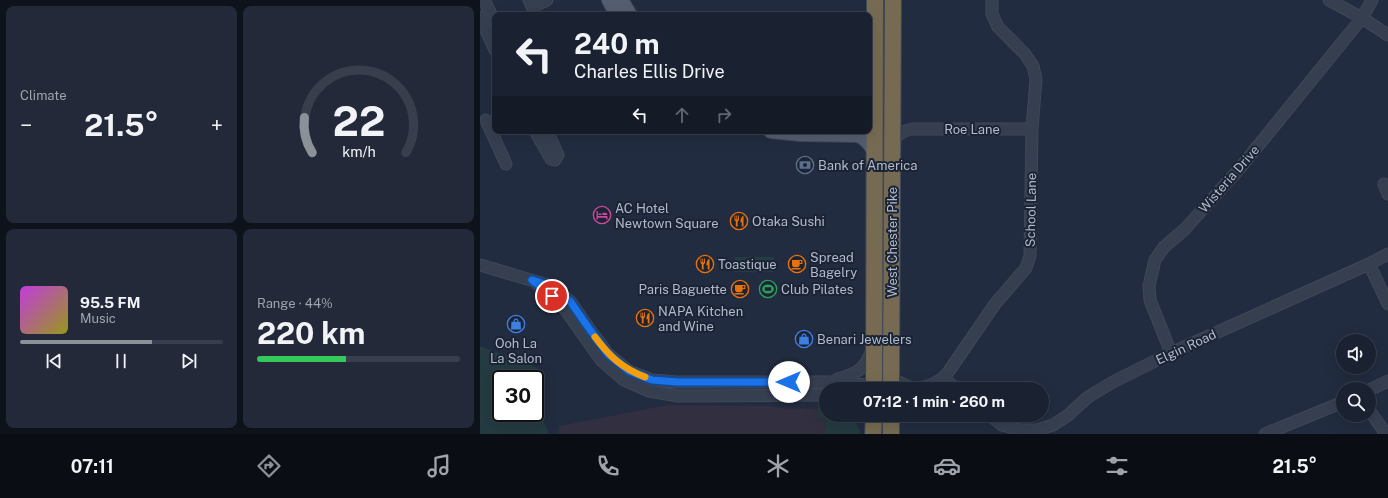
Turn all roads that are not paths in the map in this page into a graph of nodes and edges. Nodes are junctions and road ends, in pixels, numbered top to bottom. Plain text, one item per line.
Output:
1 (484, 0) edge
2 (547, 0) edge
3 (875, 0) edge
4 (893, 0) edge
5 (992, 0) edge
6 (1329, 0) edge
7 (1372, 0) edge
8 (532, 7) edge
9 (492, 16) edge
10 (480, 17) edge
11 (1362, 18) junction
12 (1388, 35) edge
13 (492, 43) edge
14 (892, 113) junction
15 (487, 120) edge
16 (872, 125) edge
17 (913, 129) junction
18 (1032, 130) junction
19 (492, 132) edge
20 (493, 134) edge
21 (537, 134) edge
22 (548, 134) edge
23 (800, 134) edge
24 (892, 137) junction
25 (874, 151) junction
26 (506, 164) dead end
27 (1388, 254) edge
28 (1369, 264) junction
29 (480, 265) edge
30 (532, 280) junction
31 (1388, 304) edge
32 (874, 335) junction
33 (1171, 353) junction
34 (943, 378) junction
35 (1388, 381) edge
36 (819, 382) edge
37 (828, 382) edge
38 (884, 382) edge
39 (885, 382) edge
40 (937, 382) edge
41 (948, 382) edge
42 (1376, 387) edge
43 (792, 395) junction
44 (819, 395) edge
45 (819, 399) edge
46 (1336, 405) edge
47 (1376, 420) edge
48 (869, 422) edge
49 (874, 422) edge
50 (891, 422) edge
51 (998, 422) edge
52 (1269, 433) edge
53 (873, 434) edge
54 (891, 434) edge
55 (1386, 434) edge

1 - 9 street
2 - 8 street
3 - 16 highway, West Chester Pike
4 - 14 highway, West Chester Pike
5 - 18 street, School Lane
6 - 11 street
7 - 11 street, Wisteria Drive
10 - 13 street
11 - 12 street
11 - 33 street, Wisteria Drive
14 - 17 street
14 - 24 highway, West Chester Pike
15 - 19 street
16 - 24 main road
16 - 25 highway, West Chester Pike
17 - 18 street, Roe Lane
17 - 24 street, Roe Lane
18 - 34 street, School Lane
20 - 26 street
21 - 22 street
23 - 25 main road
24 - 39 highway, West Chester Pike
25 - 32 highway, West Chester Pike
27 - 28 street, Elgin Road
28 - 31 street
28 - 33 street, Elgin Road
29 - 30 street
30 - 36 street
30 - 43 street
32 - 37 street
32 - 38 highway, West Chester Pike
33 - 51 street, Elgin Road
34 - 40 street, School Lane
34 - 41 street
35 - 42 street
43 - 44 street
43 - 45 street
46 - 52 street
47 - 55 street
48 - 53 street
49 - 53 highway
50 - 54 highway

